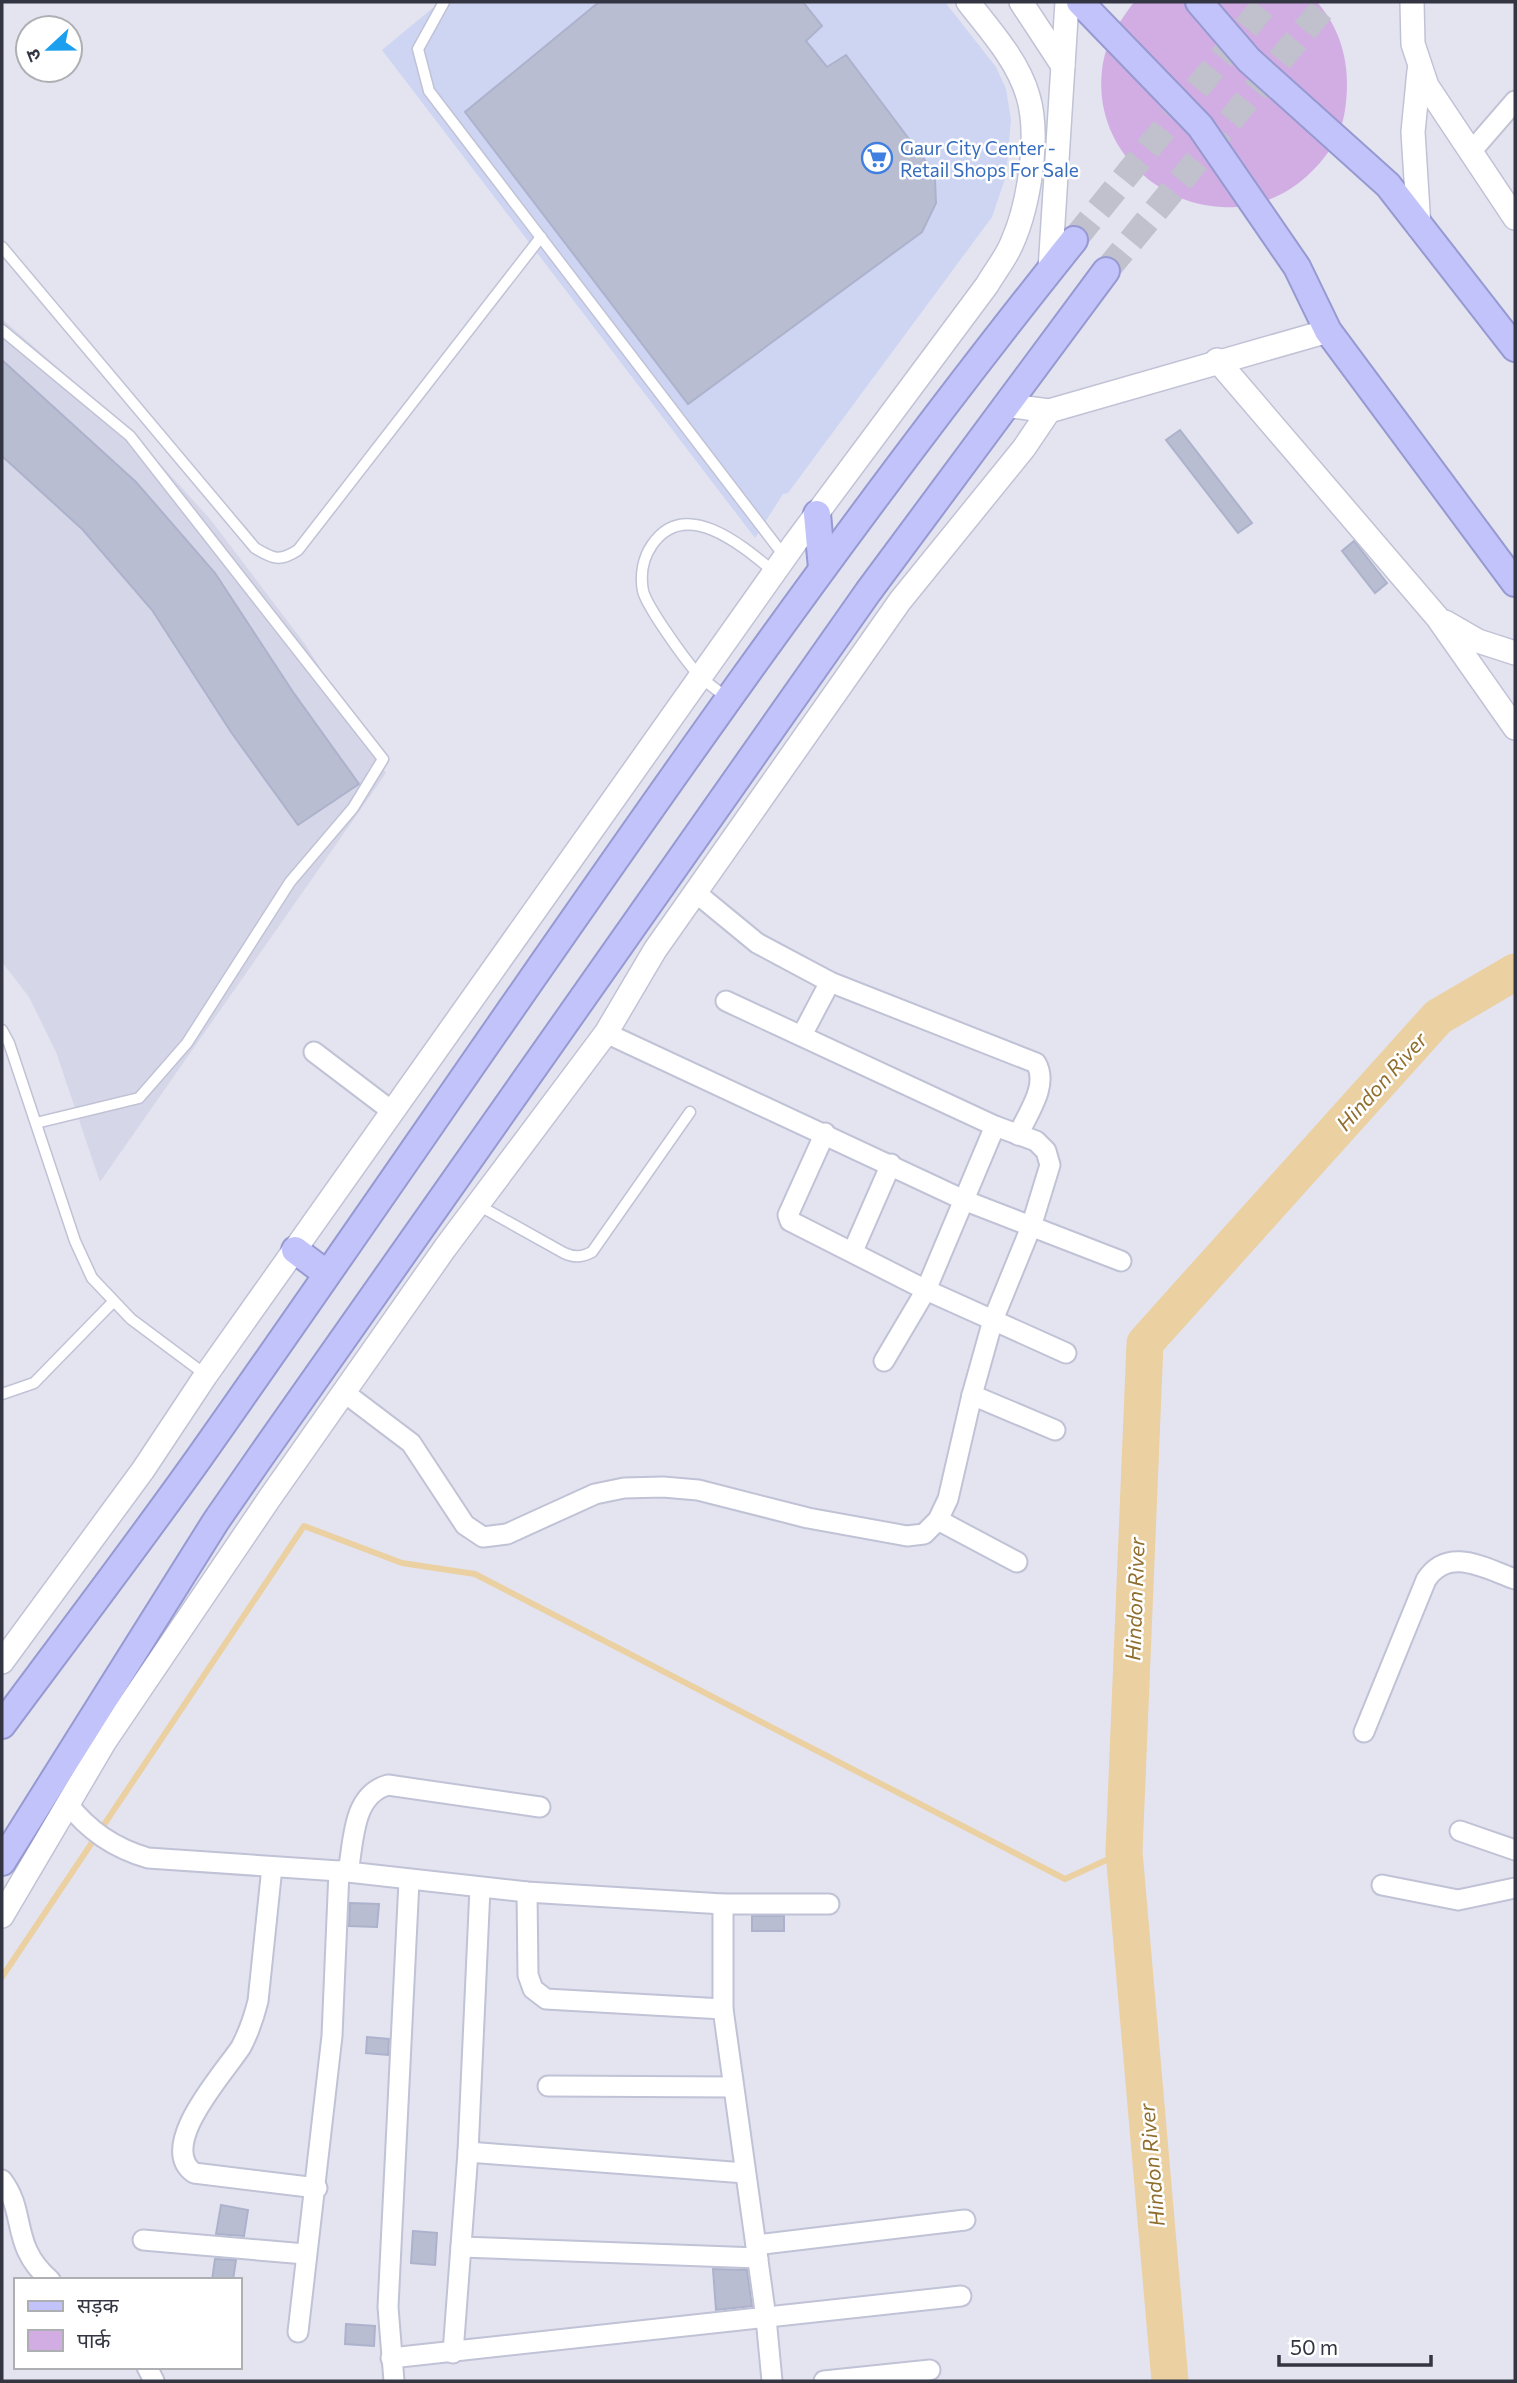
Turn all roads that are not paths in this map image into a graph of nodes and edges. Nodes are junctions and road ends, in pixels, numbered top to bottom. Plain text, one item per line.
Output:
1 (444, 2) edge
2 (968, 2) edge
3 (1021, 2) edge
4 (1067, 2) edge
5 (1080, 2) edge
6 (1199, 2) edge
7 (1412, 2) edge
8 (1420, 65) junction
9 (1063, 66) junction
10 (1515, 101) edge
11 (1060, 112) junction
12 (1034, 130) junction
13 (1469, 153) junction
14 (1515, 218) edge
15 (1419, 227) junction
16 (541, 237) junction
17 (1074, 240) tunnel mouth
18 (2, 247) edge
19 (1050, 270) junction
20 (1106, 271) tunnel mouth
21 (2, 330) edge
22 (1328, 331) junction
23 (1515, 348) edge
24 (1217, 360) junction
25 (1005, 405) junction
26 (1049, 411) junction
27 (817, 514) junction
28 (780, 565) junction
29 (822, 568) junction
30 (1515, 583) edge
31 (1437, 617) junction
32 (1515, 653) edge
33 (701, 678) junction
34 (729, 700) junction
35 (1515, 728) edge
36 (695, 892) junction
37 (830, 982) junction
38 (726, 1001) dead end
39 (2, 1030) edge
40 (606, 1033) junction
41 (802, 1035) junction
42 (314, 1052) dead end
43 (393, 1112) junction
44 (690, 1112) dead end
45 (36, 1123) junction
46 (995, 1126) junction
47 (825, 1133) junction
48 (1018, 1135) junction
49 (891, 1164) junction
50 (966, 1201) junction
51 (478, 1205) junction
52 (1031, 1227) junction
53 (295, 1250) junction
54 (853, 1251) junction
55 (1121, 1261) dead end
56 (327, 1273) junction
57 (926, 1290) junction
58 (113, 1302) junction
59 (993, 1320) junction
60 (1066, 1353) dead end
61 (884, 1362) dead end
62 (206, 1375) junction
63 (345, 1393) junction
64 (2, 1394) edge
65 (971, 1395) junction
66 (1055, 1430) dead end
67 (938, 1520) junction
68 (1017, 1562) dead end
69 (1515, 1579) edge
70 (2, 1661) edge
71 (2, 1725) edge
72 (1364, 1732) dead end
73 (67, 1803) junction
74 (540, 1807) dead end
75 (1460, 1831) dead end
76 (1515, 1850) edge
77 (2, 1862) edge
78 (272, 1867) junction
79 (344, 1872) junction
80 (409, 1881) junction
81 (1382, 1885) dead end
82 (480, 1888) junction
83 (1515, 1888) edge
84 (527, 1892) junction
85 (723, 1904) junction
86 (829, 1905) dead end
87 (2, 1916) edge
88 (723, 2009) junction
89 (548, 2086) dead end
90 (733, 2087) junction
91 (468, 2152) junction
92 (746, 2173) junction
93 (2, 2180) edge
94 (317, 2188) junction
95 (965, 2220) dead end
96 (143, 2240) dead end
97 (461, 2247) junction
98 (757, 2252) junction
99 (305, 2254) junction
100 (48, 2278) edge
101 (961, 2296) dead end
102 (766, 2318) junction
103 (298, 2332) dead end
104 (453, 2353) junction
105 (391, 2358) junction
106 (930, 2370) dead end
107 (394, 2381) edge
108 (772, 2381) edge
109 (824, 2381) edge

1 - 16 lane
2 - 12 street
3 - 9 street
4 - 9 street
5 - 22 main road
6 - 15 main road
7 - 8 street
8 - 13 street
8 - 15 street
9 - 11 street
10 - 13 street
11 - 12 street
11 - 19 street
12 - 27 street
13 - 14 street
15 - 23 main road
16 - 18 lane
16 - 28 lane
17 - 19 main road
19 - 29 main road
20 - 25 main road
21 - 45 lane
22 - 24 street
22 - 30 main road
24 - 26 street
24 - 31 street
25 - 26 street
25 - 77 main road
26 - 36 street
27 - 28 street
27 - 29 main road
28 - 33 street
28 - 33 lane
29 - 34 main road
31 - 32 street
31 - 35 street
33 - 34 lane
33 - 43 street
34 - 56 main road
36 - 37 street
36 - 40 street
37 - 41 street
37 - 48 street
38 - 41 street
39 - 45 lane
40 - 47 street
40 - 51 street
41 - 46 street
42 - 43 street
43 - 53 street
44 - 51 lane
45 - 58 lane
46 - 48 street
46 - 50 street
47 - 49 street
47 - 54 street
48 - 52 street
49 - 50 street
49 - 54 street
50 - 52 street
50 - 57 street
51 - 63 street
52 - 55 street
52 - 59 street
53 - 56 main road
53 - 62 street
54 - 57 street
56 - 71 main road
57 - 59 street
57 - 61 street
58 - 62 lane
58 - 64 lane
59 - 60 street
59 - 65 street
62 - 70 street
63 - 67 street
63 - 73 street
65 - 66 street
65 - 67 street
67 - 68 street
69 - 72 street
73 - 78 street
73 - 87 street
74 - 79 street
75 - 76 street
78 - 79 street
78 - 94 street
79 - 80 street
79 - 94 street
80 - 82 street
80 - 105 street
81 - 83 street
82 - 84 street
82 - 91 street
84 - 85 street
84 - 88 street
85 - 86 street
85 - 88 street
88 - 90 street
89 - 90 street
90 - 92 street
91 - 92 street
91 - 97 street
92 - 98 street
93 - 100 street
94 - 99 street
95 - 98 street
96 - 99 street
97 - 98 street
97 - 104 street
98 - 102 street
99 - 103 street
101 - 102 street
102 - 104 street
102 - 108 street
104 - 105 street
105 - 107 street
106 - 109 street

